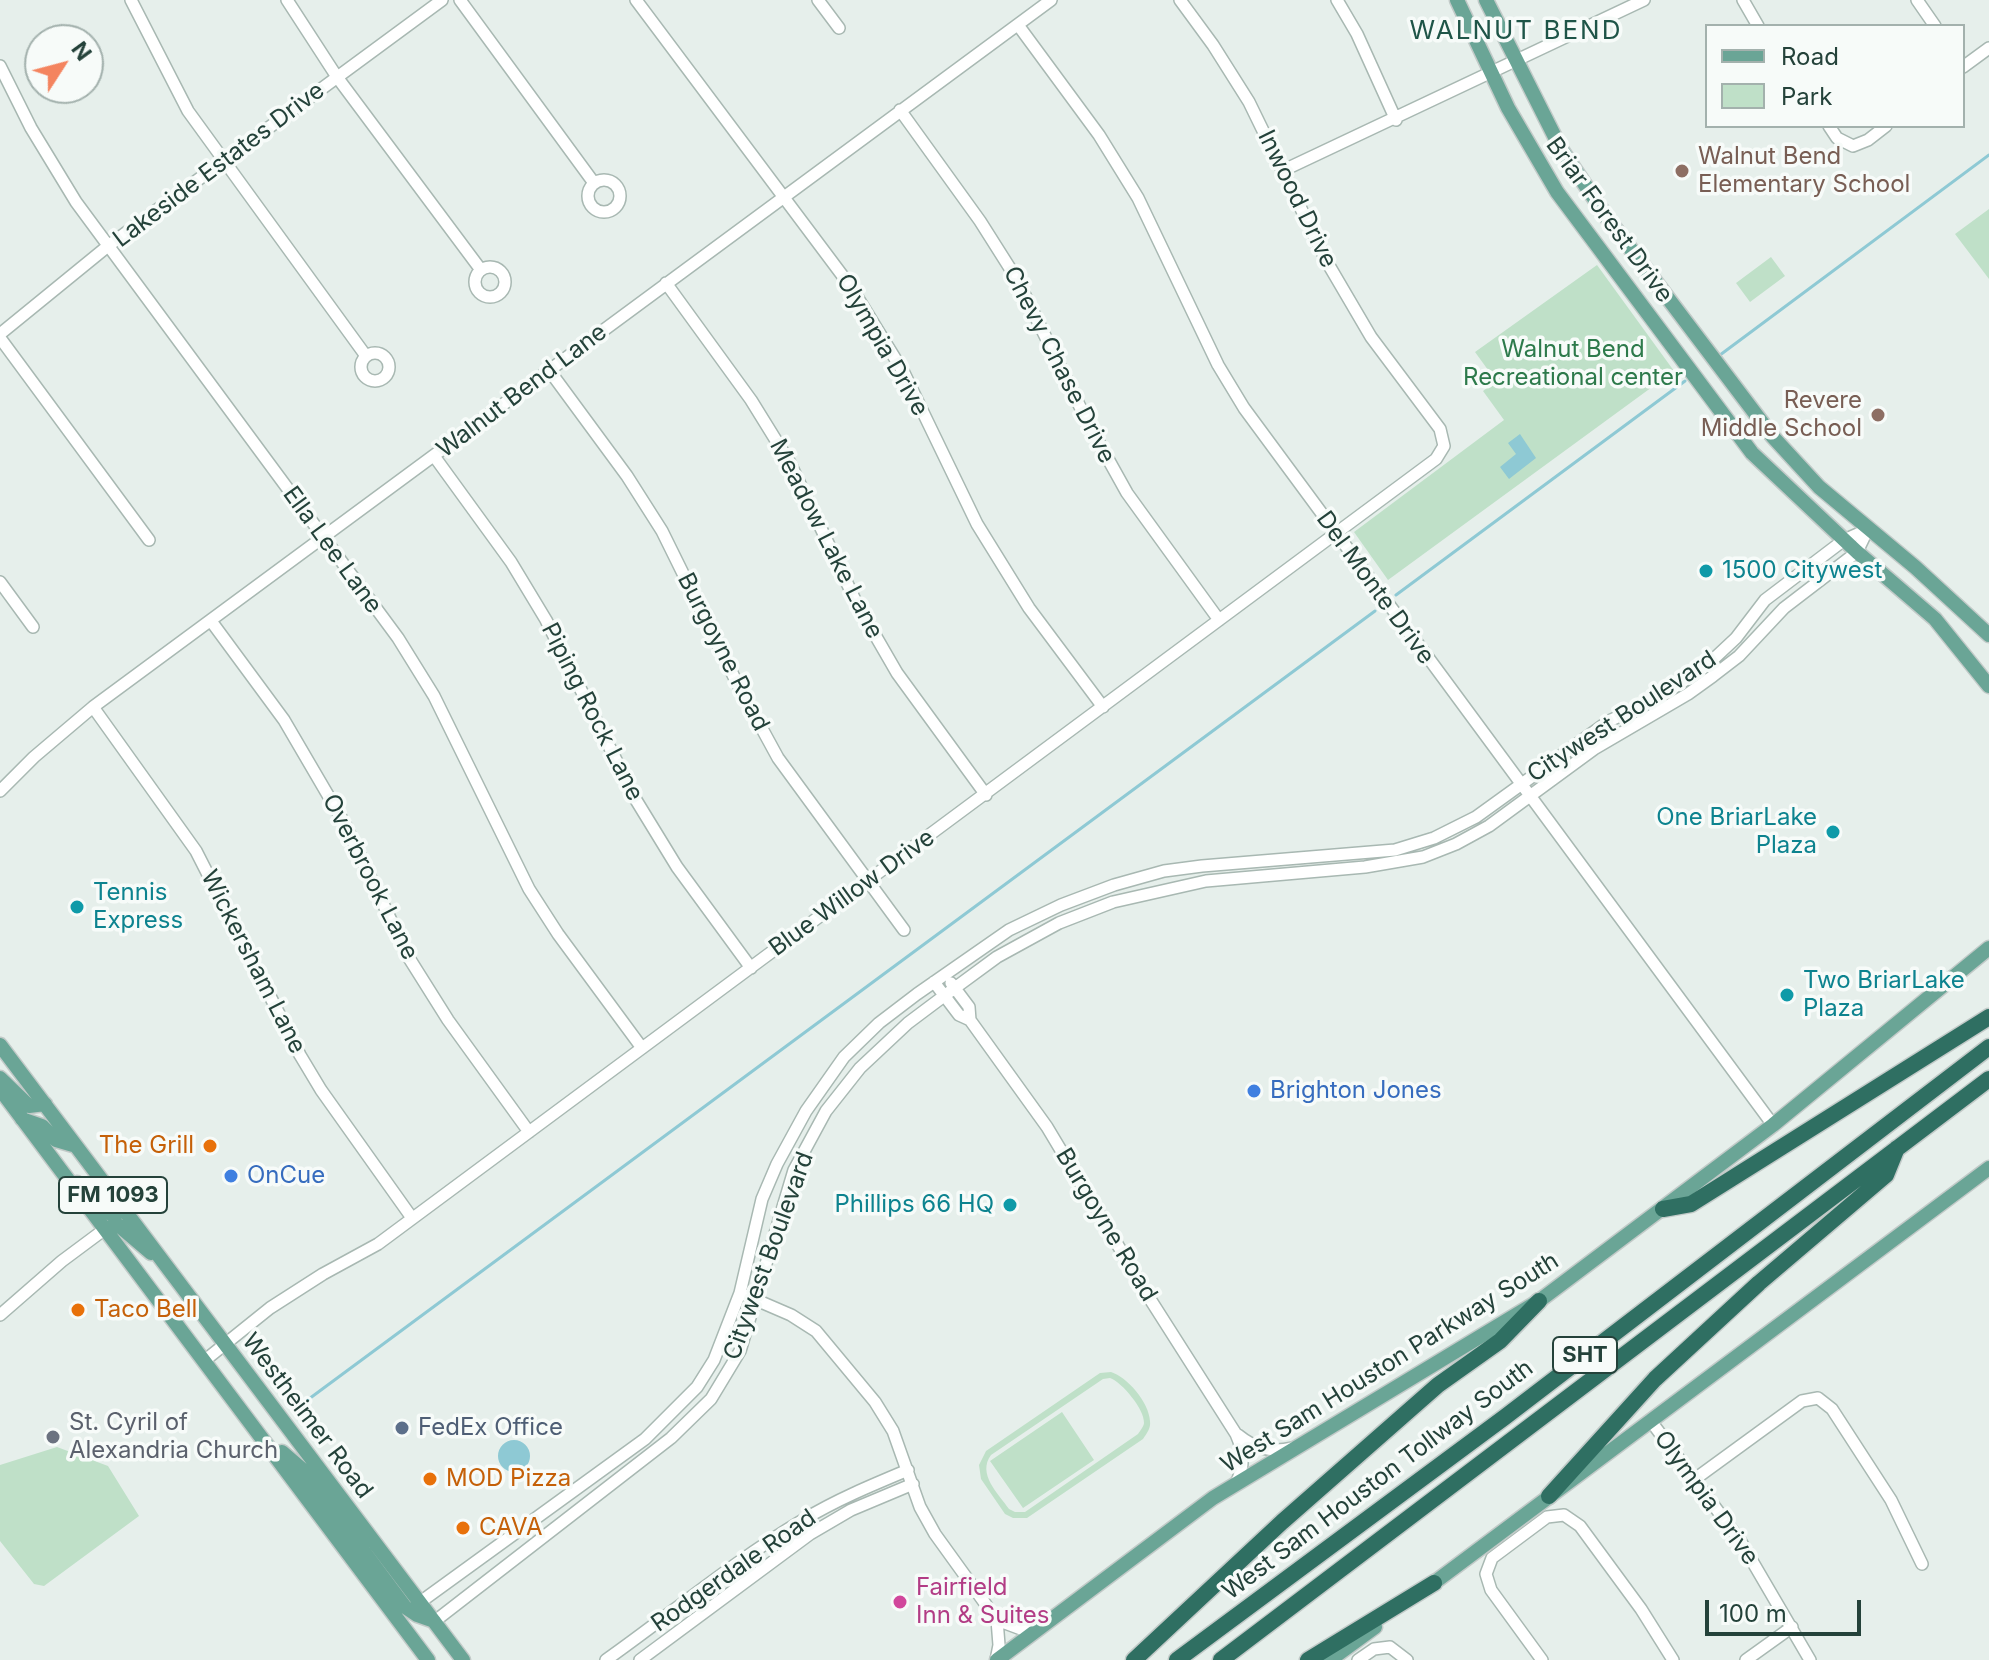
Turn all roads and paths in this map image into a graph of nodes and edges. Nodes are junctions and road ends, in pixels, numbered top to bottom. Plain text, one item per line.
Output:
1 (131, 0) edge
2 (287, 0) edge
3 (442, 0) edge
4 (460, 0) edge
5 (636, 0) edge
6 (818, 0) edge
7 (1051, 0) edge
8 (1180, 0) edge
9 (1337, 0) edge
10 (1457, 0) edge
11 (1486, 0) edge
12 (1644, 0) edge
13 (1743, 0) edge
14 (1917, 0) edge
15 (1757, 24) edge
16 (1934, 24) edge
17 (1018, 25) junction
18 (839, 28) dead end
19 (1989, 48) edge
20 (1516, 61) junction
21 (1965, 65) edge
22 (0, 66) edge
23 (1491, 73) junction
24 (337, 77) junction
25 (900, 110) junction
26 (1396, 120) junction
27 (1830, 128) edge
28 (1883, 128) edge
29 (223, 162) junction
30 (1284, 170) junction
31 (594, 183) dead end
32 (784, 197) junction
33 (108, 246) junction
34 (481, 270) dead end
35 (666, 283) junction
36 (1681, 316) junction
37 (1661, 331) junction
38 (0, 336) edge
39 (366, 356) dead end
40 (549, 370) junction
41 (1417, 398) joint
42 (1773, 437) junction
43 (1752, 453) junction
44 (434, 456) junction
45 (1869, 529) junction
46 (1335, 534) junction
47 (324, 538) junction
48 (149, 540) dead end
49 (1844, 540) junction
50 (1857, 552) junction
51 (0, 582) edge
52 (1219, 620) junction
53 (211, 621) junction
54 (33, 627) dead end
55 (1989, 635) edge
56 (1989, 686) edge
57 (93, 707) junction
58 (1103, 707) junction
59 (1520, 784) junction
60 (0, 791) edge
61 (986, 795) junction
62 (1529, 797) junction
63 (868, 881) junction
64 (904, 930) dead end
65 (1989, 948) edge
66 (751, 968) junction
67 (945, 975) junction
68 (934, 982) junction
69 (949, 992) junction
70 (1989, 1017) edge
71 (0, 1045) edge
72 (1989, 1047) edge
73 (642, 1048) junction
74 (0, 1078) edge
75 (1989, 1079) edge
76 (0, 1089) edge
77 (45, 1104) junction
78 (22, 1119) junction
79 (1773, 1125) junction
80 (529, 1132) junction
81 (73, 1145) junction
82 (1898, 1147) junction
83 (1989, 1168) edge
84 (62, 1170) junction
85 (1663, 1209) junction
86 (125, 1211) junction
87 (412, 1218) junction
88 (105, 1229) junction
89 (164, 1262) junction
90 (740, 1293) junction
91 (758, 1298) junction
92 (1539, 1301) junction
93 (0, 1315) edge
94 (226, 1344) junction
95 (204, 1361) junction
96 (1650, 1420) junction
97 (260, 1434) junction
98 (1236, 1434) junction
99 (1303, 1443) junction
100 (908, 1470) junction
101 (1695, 1479) junction
102 (913, 1484) junction
103 (1235, 1485) junction
104 (1549, 1496) junction
105 (757, 1550) junction
106 (768, 1564) junction
107 (1922, 1564) dead end
108 (1434, 1583) junction
109 (419, 1603) junction
110 (997, 1620) junction
111 (435, 1621) junction
112 (1792, 1627) junction
113 (1037, 1630) junction
114 (644, 1634) junction
115 (655, 1649) junction
116 (428, 1660) edge
117 (463, 1660) edge
118 (606, 1660) edge
119 (640, 1660) edge
120 (997, 1660) edge
121 (1134, 1660) edge
122 (1177, 1660) edge
123 (1221, 1660) edge
124 (1308, 1660) edge
125 (1330, 1660) edge
126 (1358, 1660) edge
127 (1407, 1660) edge
128 (1542, 1660) edge
129 (1673, 1660) edge
130 (1746, 1660) edge
131 (1810, 1660) edge

1 - 29 street
2 - 24 street
3 - 24 street, Lakeside Estates Drive
4 - 31 street
5 - 32 street, Olympia Drive
6 - 18 street
7 - 17 street, Walnut Bend Lane
8 - 30 street, Inwood Drive
9 - 26 street
10 - 23 main road, Briar Forest Drive
11 - 20 main road, Briar Forest Drive
12 - 20 street
13 - 15 street
14 - 16 street
17 - 25 street, Walnut Bend Lane
17 - 46 street, Del Monte Drive
19 - 21 street
20 - 23 street
20 - 36 main road, Briar Forest Drive
22 - 33 street, Ella Lee Lane
23 - 26 street
23 - 37 main road, Briar Forest Drive
24 - 29 street, Lakeside Estates Drive
24 - 34 street
25 - 32 street, Walnut Bend Lane
25 - 52 street, Chevy Chase Drive
26 - 30 street
27 - 28 street
29 - 33 street, Lakeside Estates Drive
29 - 39 street
30 - 41 street, Inwood Drive
32 - 35 street, Walnut Bend Lane
32 - 58 street, Olympia Drive
33 - 38 street, Lakeside Estates Drive
33 - 47 street, Ella Lee Lane
35 - 40 street, Walnut Bend Lane
35 - 61 street, Meadow Lake Lane
36 - 37 main road
36 - 42 main road, Briar Forest Drive
37 - 43 main road, Briar Forest Drive
38 - 48 street
40 - 44 street, Walnut Bend Lane
40 - 63 street, Burgoyne Road
41 - 46 street, Blue Willow Drive
42 - 43 main road
42 - 45 main road, Briar Forest Drive
43 - 49 main road, Briar Forest Drive
44 - 47 street, Walnut Bend Lane
44 - 66 street, Piping Rock Lane
45 - 49 street, Citywest Boulevard
45 - 50 street, Citywest Boulevard
45 - 55 main road, Briar Forest Drive
46 - 52 street, Blue Willow Drive
46 - 59 street, Del Monte Drive
47 - 53 street, Walnut Bend Lane
47 - 73 street, Ella Lee Lane
49 - 50 main road, Briar Forest Drive
49 - 59 street, Citywest Boulevard
50 - 56 main road, Briar Forest Drive
50 - 62 street, Citywest Boulevard
51 - 54 street
52 - 58 street, Blue Willow Drive
53 - 57 street, Walnut Bend Lane
53 - 80 street, Overbrook Lane
57 - 60 street, Walnut Bend Lane
57 - 87 street, Wickersham Lane
58 - 61 street, Blue Willow Drive
59 - 62 street, Del Monte Drive
59 - 67 street, Citywest Boulevard
61 - 63 street, Blue Willow Drive
62 - 69 street, Citywest Boulevard
62 - 79 street, Del Monte Drive
63 - 64 street, Burgoyne Road
63 - 66 street, Blue Willow Drive
65 - 79 main road, West Sam Houston Parkway South
66 - 73 street, Blue Willow Drive
67 - 68 street, Citywest Boulevard
67 - 69 street, Burgoyne Road
68 - 69 street, Burgoyne Road
68 - 90 street, Citywest Boulevard
69 - 91 street, Citywest Boulevard
69 - 98 street, Burgoyne Road
70 - 85 highway
71 - 77 main road, Westheimer Road / FM 1093
72 - 122 highway, West Sam Houston Tollway South / SHT
73 - 80 street, Blue Willow Drive
74 - 77 main road
75 - 82 highway, West Sam Houston Tollway South / SHT
76 - 78 main road, Westheimer Road / FM 1093
77 - 81 main road, Westheimer Road / FM 1093
78 - 81 main road
78 - 84 main road, Westheimer Road / FM 1093
79 - 85 main road, West Sam Houston Parkway South
80 - 87 street, Blue Willow Drive
81 - 86 main road, Westheimer Road / FM 1093
82 - 104 highway
82 - 123 highway, West Sam Houston Tollway South / SHT
83 - 96 main road
84 - 86 main road
84 - 88 main road, Westheimer Road / FM 1093
85 - 92 main road, West Sam Houston Parkway South
86 - 89 main road, Westheimer Road / FM 1093
87 - 94 street, Blue Willow Drive
88 - 89 main road
88 - 93 street
88 - 95 main road, Westheimer Road / FM 1093
89 - 94 main road, Westheimer Road / FM 1093
90 - 91 street
90 - 109 street, Citywest Boulevard
91 - 100 street
91 - 111 street, Citywest Boulevard
92 - 99 main road, West Sam Houston Parkway South
92 - 121 highway
94 - 95 street, Blue Willow Drive
94 - 109 main road, Westheimer Road / FM 1093
95 - 97 main road, Westheimer Road / FM 1093
96 - 101 street, Olympia Drive
96 - 104 main road
97 - 111 main road
97 - 116 main road, Westheimer Road / FM 1093
98 - 99 street
98 - 103 street, Burgoyne Road
99 - 103 main road, West Sam Houston Parkway South
100 - 102 street
100 - 105 street, Rodgerdale Road
101 - 107 street
101 - 112 street, Olympia Drive
102 - 106 street, Rodgerdale Road
102 - 110 street
103 - 113 main road, West Sam Houston Parkway South
104 - 108 main road
105 - 106 street
105 - 114 street, Rodgerdale Road
106 - 115 street, Rodgerdale Road
108 - 124 highway
108 - 125 main road
109 - 111 main road, Westheimer Road / FM 1093
110 - 113 street
110 - 120 street
111 - 117 main road, Westheimer Road / FM 1093
112 - 130 street
112 - 131 street, Olympia Drive
113 - 120 main road, West Sam Houston Parkway South
114 - 115 street
114 - 118 street, Rodgerdale Road
115 - 119 street, Rodgerdale Road
126 - 127 street
128 - 129 street

